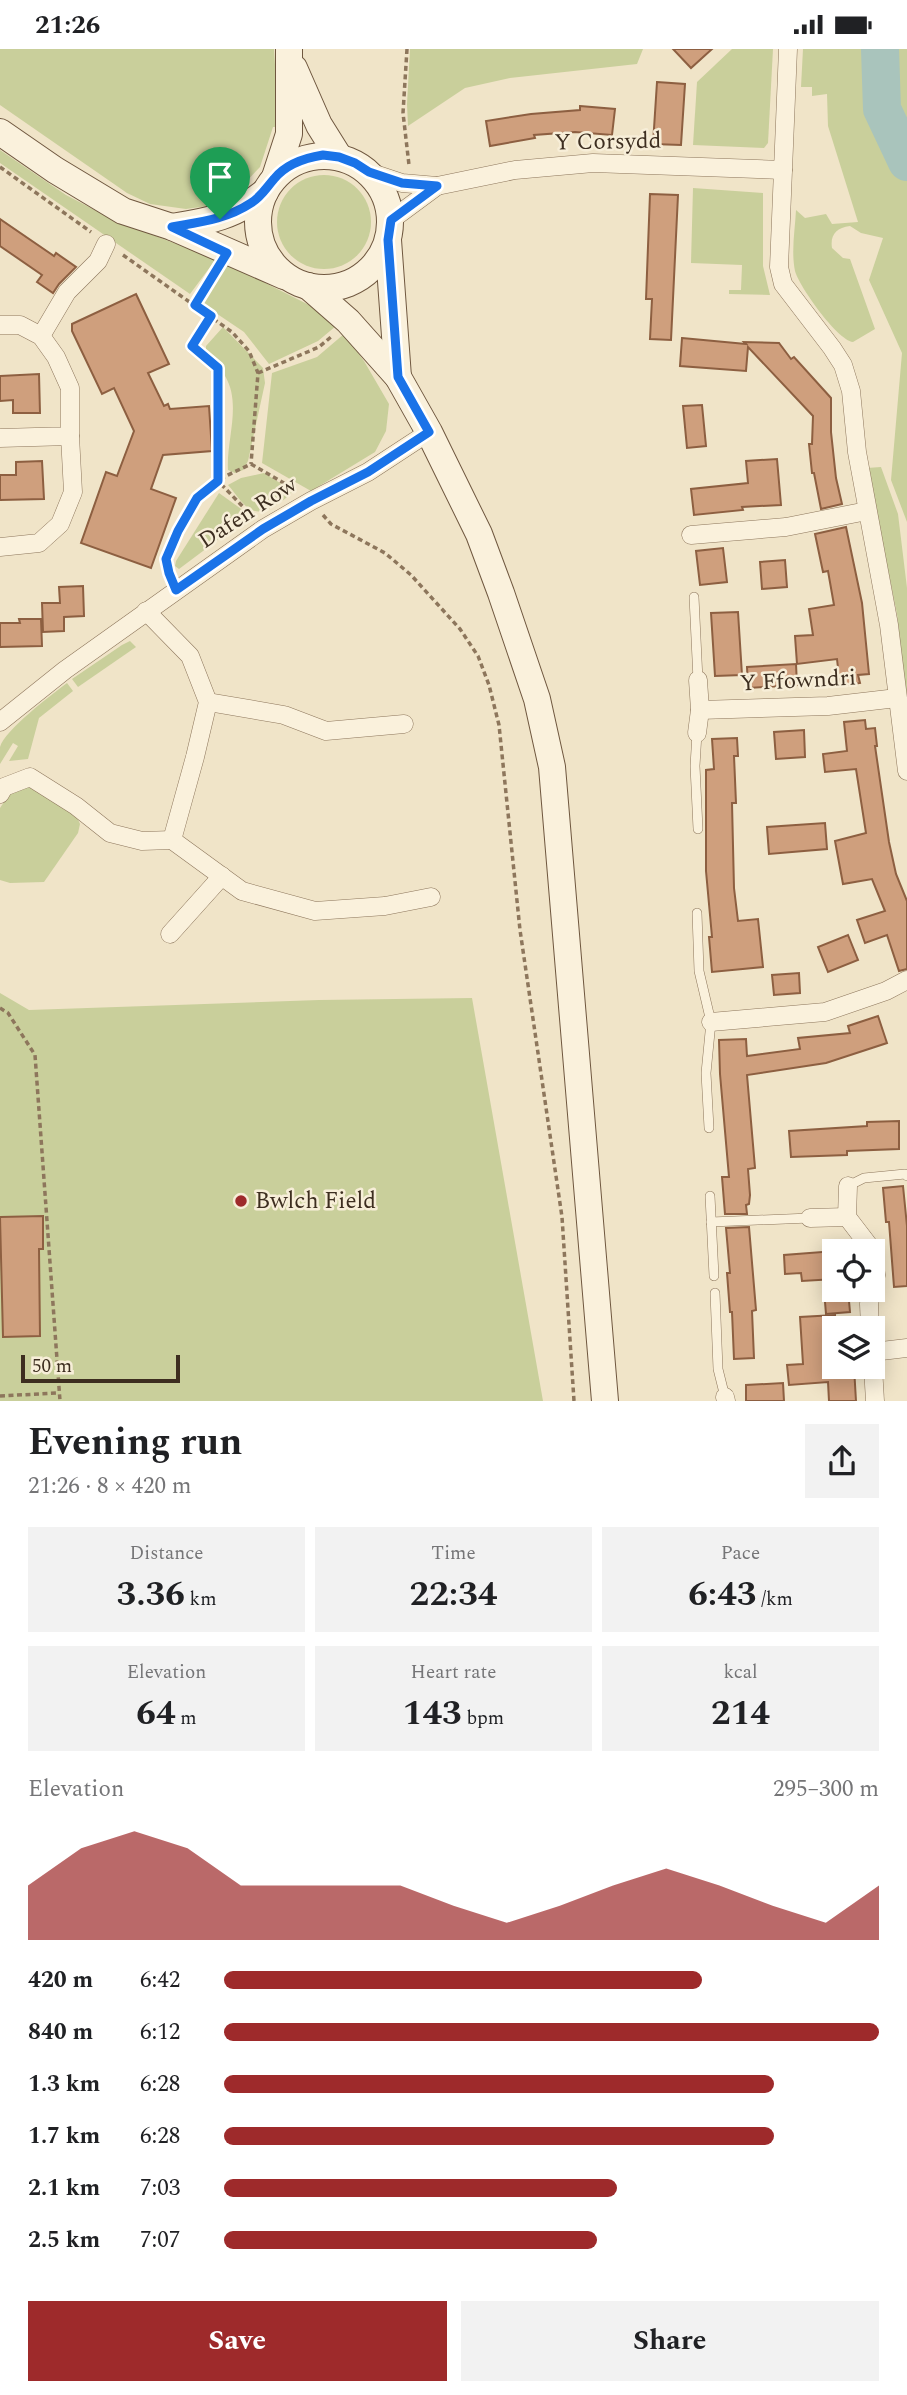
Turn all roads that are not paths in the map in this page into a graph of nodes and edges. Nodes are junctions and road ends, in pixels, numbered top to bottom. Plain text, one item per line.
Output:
1 (788, 49) edge
2 (290, 55) edge
3 (0, 132) edge
4 (339, 157) junction
5 (783, 170) junction
6 (369, 172) junction
7 (270, 185) junction
8 (437, 186) junction
9 (172, 227) junction
10 (389, 230) junction
11 (106, 244) road end
12 (298, 282) junction
13 (0, 325) edge
14 (41, 336) junction
15 (398, 377) junction
16 (429, 432) junction
17 (70, 436) junction
18 (0, 437) edge
19 (867, 510) junction
20 (691, 535) dead end
21 (0, 547) edge
22 (694, 597) dead end
23 (146, 611) junction
24 (698, 680) joint
25 (897, 698) junction
26 (208, 702) junction
27 (701, 710) junction
28 (0, 722) edge
29 (404, 724) dead end
30 (697, 733) joint
31 (907, 771) edge
32 (0, 794) edge
33 (698, 829) dead end
34 (173, 840) junction
35 (222, 876) junction
36 (431, 897) dead end
37 (697, 913) dead end
38 (170, 934) dead end
39 (907, 980) edge
40 (711, 1022) junction
41 (709, 1128) dead end
42 (907, 1176) edge
43 (848, 1186) joint
44 (710, 1196) dead end
45 (847, 1217) junction
46 (810, 1218) joint
47 (711, 1222) junction
48 (863, 1239) edge
49 (714, 1276) dead end
50 (715, 1293) dead end
51 (907, 1348) edge
52 (885, 1351) edge
53 (874, 1379) edge
54 (725, 1399) edge
55 (606, 1401) edge
56 (875, 1401) edge

1 - 5 street
2 - 4 main road
2 - 7 main road
3 - 9 main road
4 - 6 main road
4 - 7 main road
5 - 8 street, Y Corsydd
5 - 19 street
6 - 8 street, Y Corsydd
6 - 10 main road
7 - 9 main road
7 - 12 main road
8 - 10 street, Y Corsydd
9 - 12 main road
10 - 12 main road
10 - 15 main road
11 - 14 street
12 - 15 main road
13 - 14 street
14 - 17 street
15 - 16 main road
16 - 23 street, Dafen Row
16 - 55 main road
17 - 18 street
17 - 21 street
19 - 20 street
19 - 25 street
22 - 24 lane
23 - 26 street
23 - 28 street, Dafen Row
24 - 27 street
25 - 27 street, Y Ffowndri
25 - 31 street
26 - 29 street
26 - 34 street
27 - 30 street
30 - 33 lane
32 - 34 street
34 - 35 street
35 - 36 street
35 - 38 street
37 - 40 lane
39 - 40 street
40 - 41 lane
42 - 43 lane
43 - 45 street
44 - 47 lane
45 - 46 street
45 - 48 street
46 - 47 lane
47 - 49 lane
50 - 54 lane
51 - 52 street
53 - 56 street

